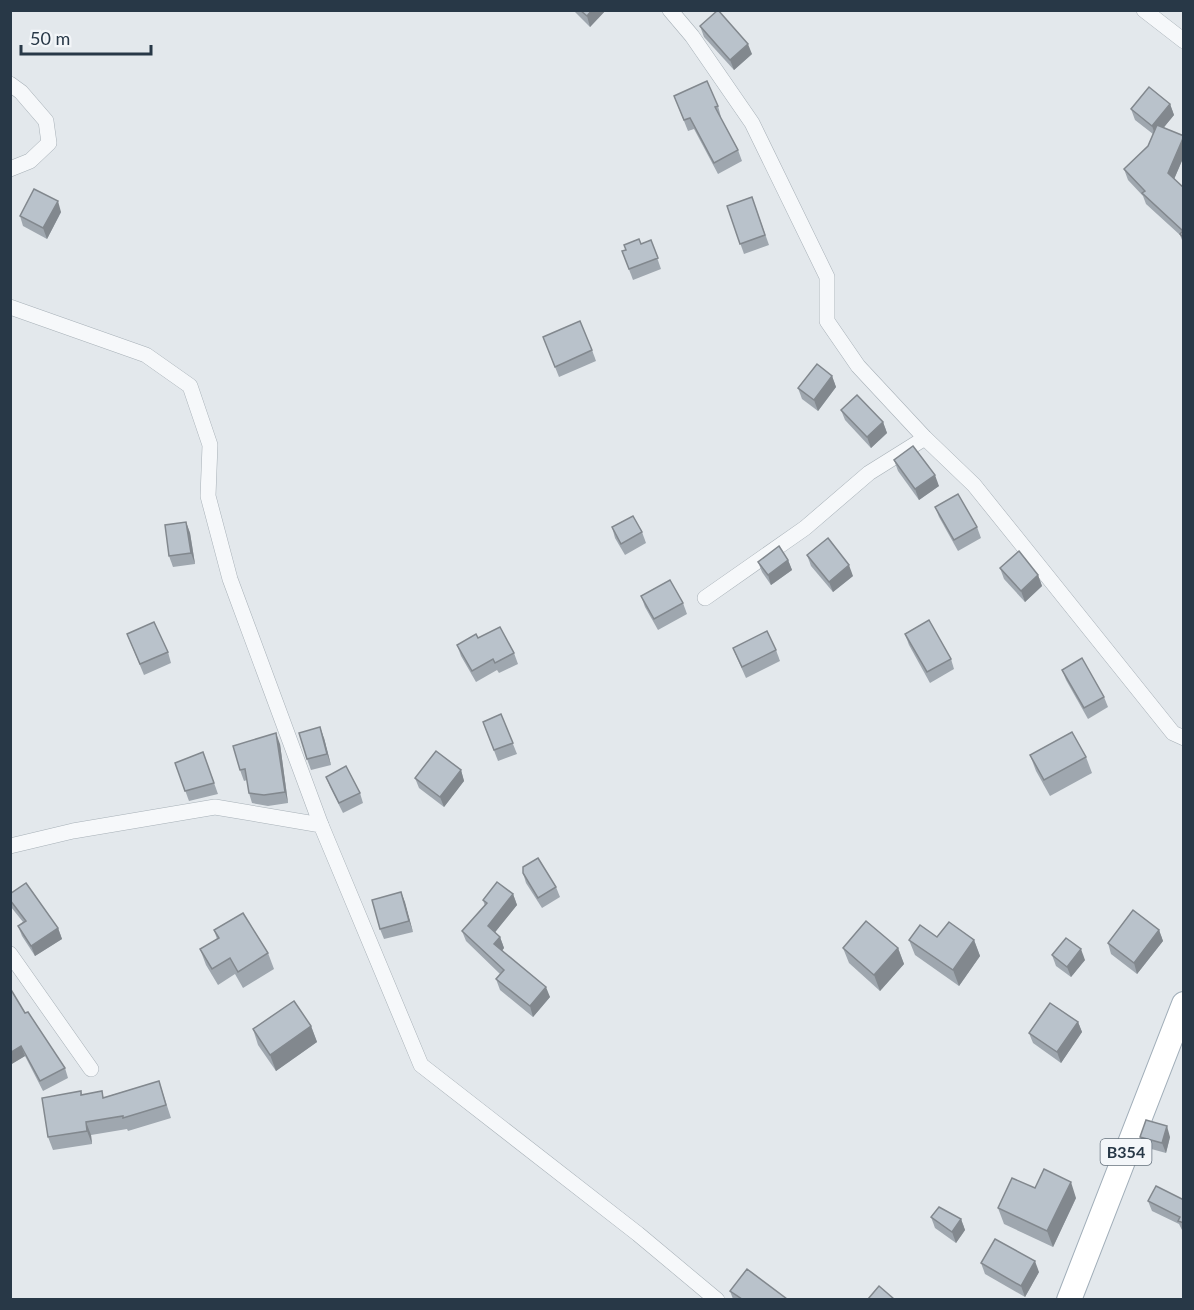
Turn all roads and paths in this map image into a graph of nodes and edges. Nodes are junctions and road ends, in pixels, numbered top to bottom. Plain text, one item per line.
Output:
1 (670, 10) edge
2 (1144, 10) edge
3 (1184, 40) edge
4 (10, 84) edge
5 (10, 169) edge
6 (10, 308) edge
7 (925, 438) junction
8 (705, 598) dead end
9 (1184, 738) edge
10 (321, 825) junction
11 (10, 846) edge
12 (10, 954) edge
13 (1184, 1004) edge
14 (91, 1069) dead end
15 (717, 1299) edge
16 (1069, 1299) edge

1 - 7 street
2 - 3 street
4 - 5 street
6 - 10 street
7 - 8 street
7 - 9 street
10 - 11 street
10 - 15 street
12 - 14 street
13 - 16 main road, B354

